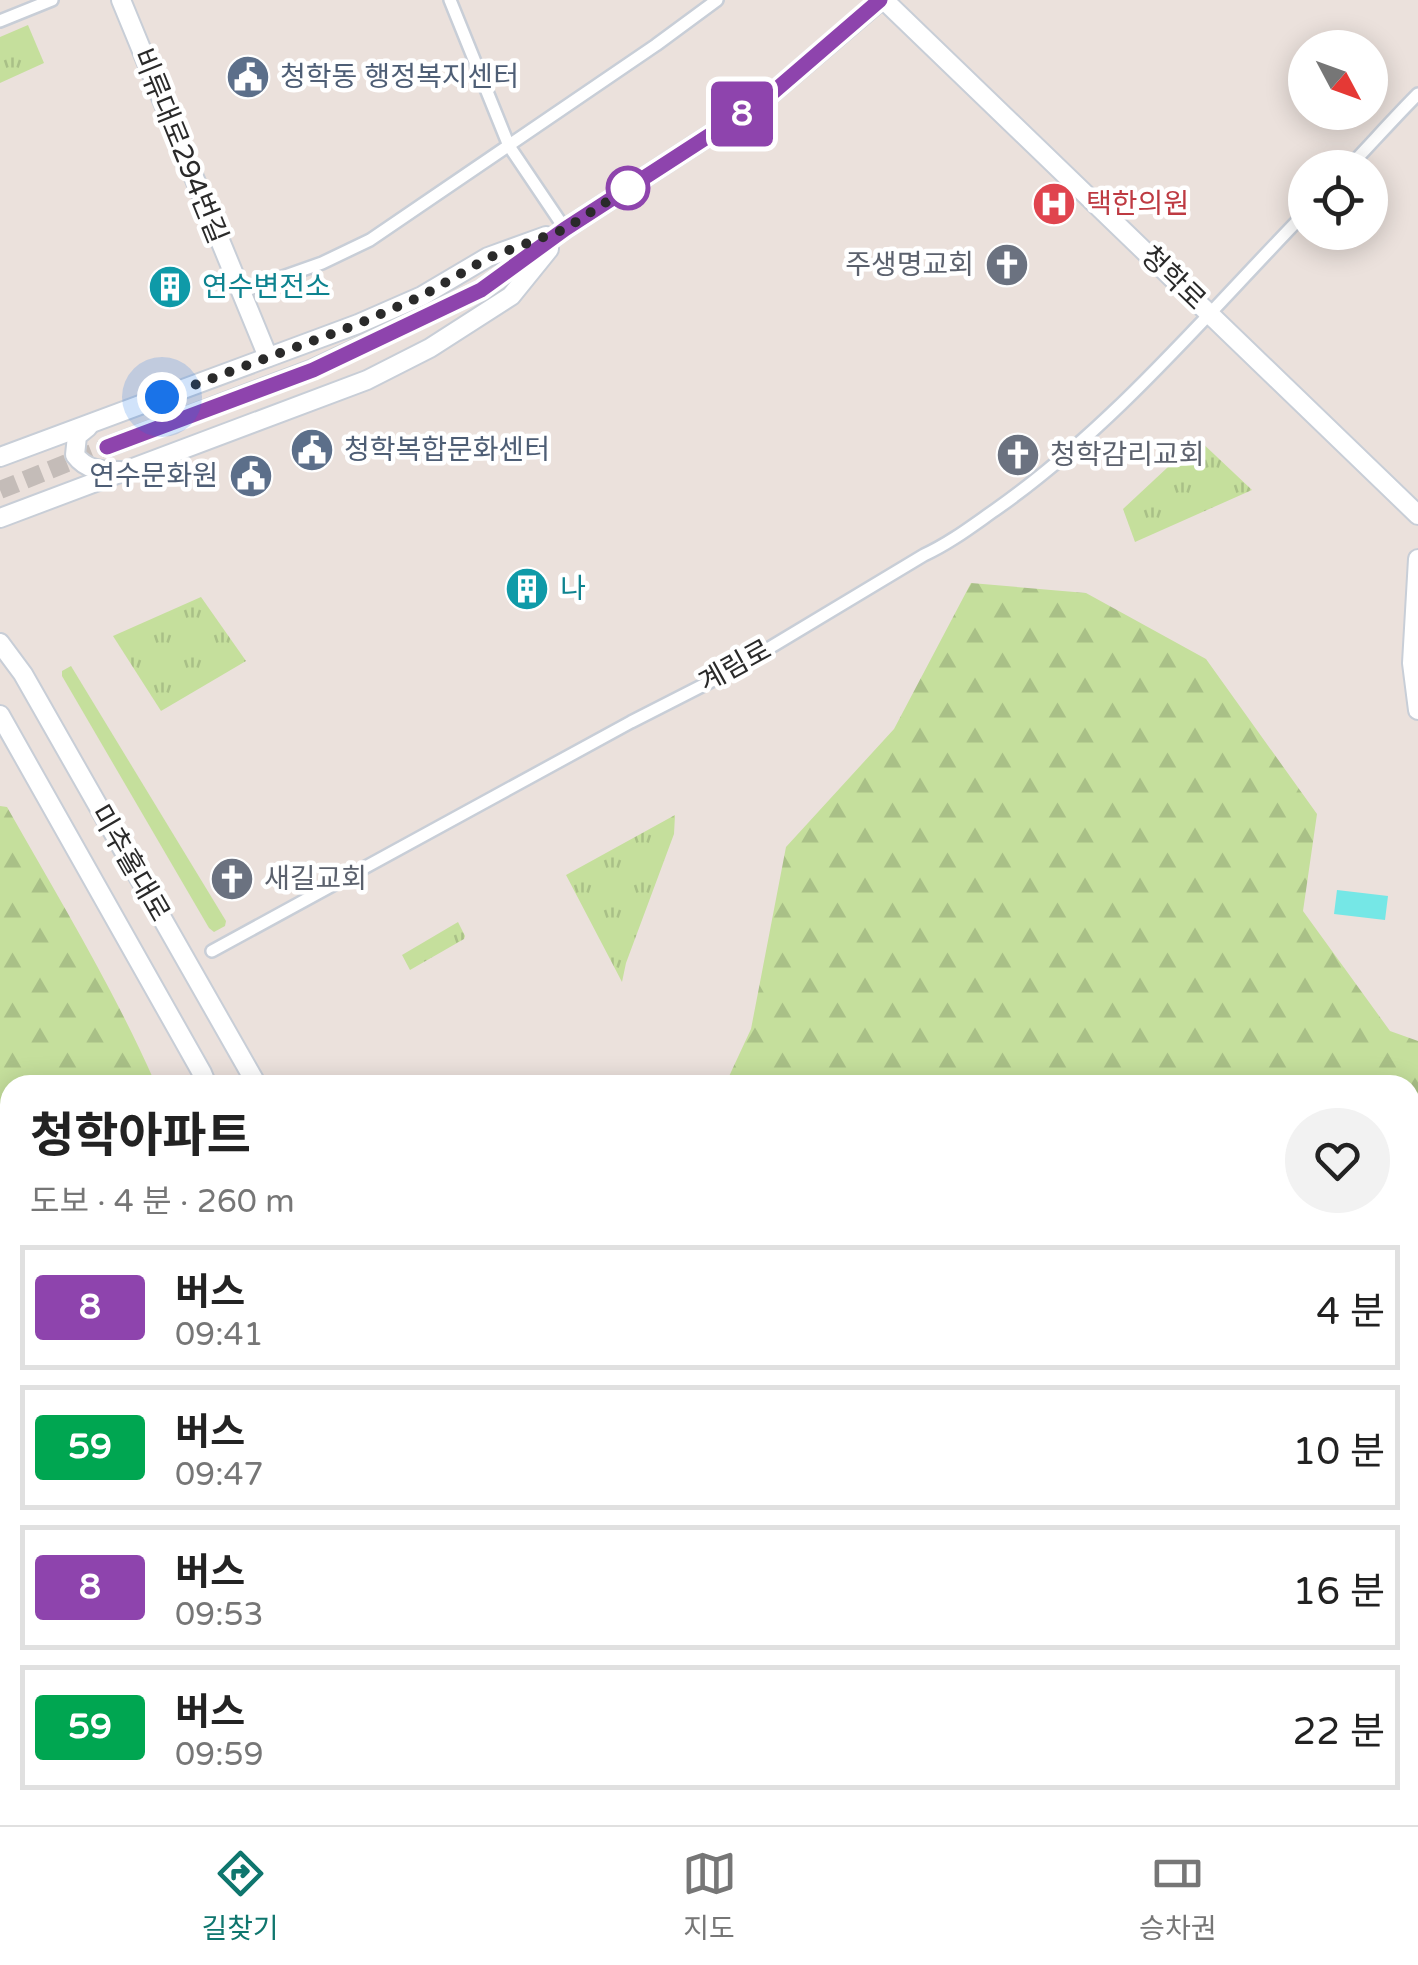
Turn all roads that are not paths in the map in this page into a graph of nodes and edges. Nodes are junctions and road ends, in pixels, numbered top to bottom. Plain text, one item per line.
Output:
1 (52, 0) edge
2 (121, 0) edge
3 (450, 0) edge
4 (717, 0) edge
5 (882, 0) edge
6 (0, 22) edge
7 (1418, 94) edge
8 (508, 146) junction
9 (1365, 150) edge
10 (565, 229) junction
11 (1288, 230) edge
12 (240, 292) junction
13 (1209, 312) junction
14 (268, 357) junction
15 (92, 424) junction
16 (107, 447) tunnel mouth
17 (0, 457) edge
18 (128, 471) junction
19 (1418, 514) edge
20 (0, 518) edge
21 (1418, 559) edge
22 (0, 643) edge
23 (1418, 710) edge
24 (0, 715) edge
25 (212, 951) dead end
26 (201, 1075) edge
27 (251, 1075) edge

1 - 6 street
2 - 12 main road, 비류대로294번길
3 - 8 street
4 - 8 street
5 - 10 main road
5 - 13 main road, 청학로
7 - 9 street
8 - 10 street
8 - 12 street
10 - 14 main road
10 - 16 main road
10 - 18 main road
11 - 13 street, 계림로
12 - 14 main road, 비류대로294번길
13 - 19 main road, 청학로
13 - 25 street, 계림로
14 - 15 main road
15 - 17 main road
15 - 18 main road
18 - 20 main road
21 - 23 main road
22 - 27 main road, 미추홀대로
24 - 26 main road, 미추홀대로

